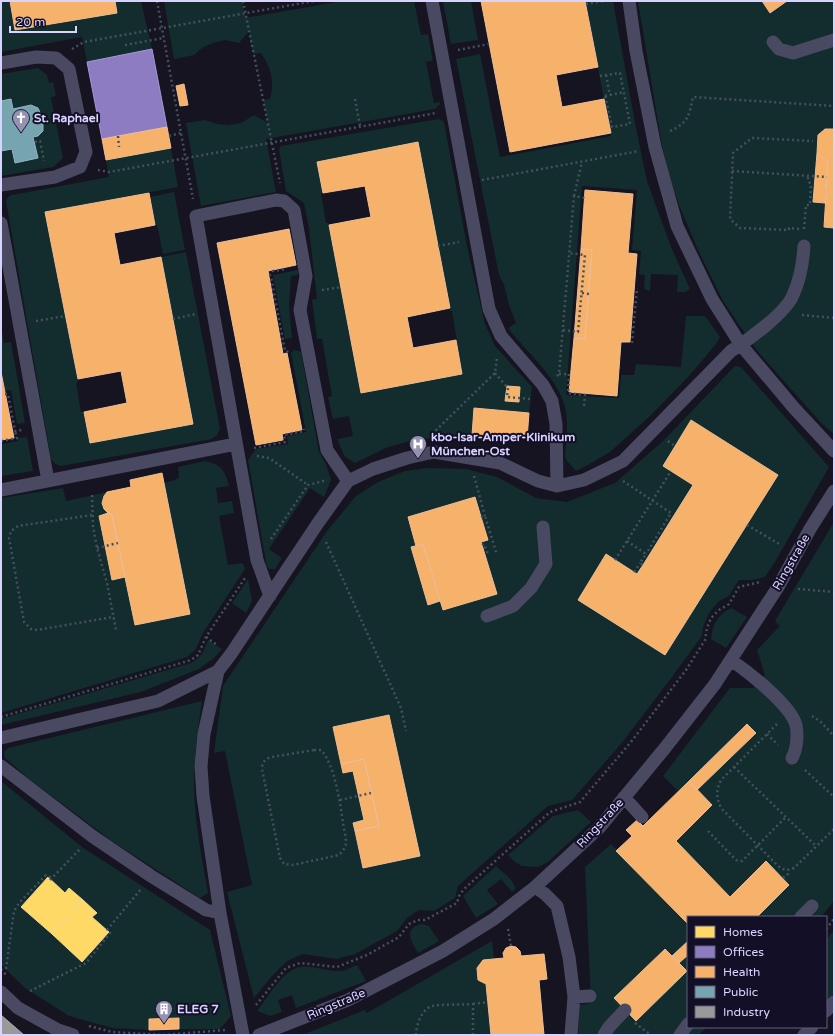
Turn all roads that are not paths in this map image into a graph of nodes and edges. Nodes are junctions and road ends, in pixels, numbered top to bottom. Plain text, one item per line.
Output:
1 (432, 1) edge
2 (629, 1) edge
3 (834, 40) edge
4 (773, 42) dead end
5 (1, 63) edge
6 (1, 185) edge
7 (1, 223) edge
8 (804, 246) dead end
9 (741, 345) junction
10 (236, 444) junction
11 (834, 450) edge
12 (346, 477) junction
13 (48, 481) junction
14 (557, 486) junction
15 (1, 490) edge
16 (834, 491) edge
17 (543, 527) dead end
18 (270, 596) junction
19 (487, 616) dead end
20 (730, 660) junction
21 (218, 671) junction
22 (1, 738) edge
23 (792, 758) dead end
24 (1, 766) edge
25 (624, 797) junction
26 (642, 817) dead end
27 (536, 887) junction
28 (812, 906) dead end
29 (220, 913) junction
30 (802, 916) edge
31 (1, 992) edge
32 (590, 996) dead end
33 (574, 997) junction
34 (834, 1002) edge
35 (625, 1010) dead end
36 (827, 1010) edge
37 (687, 1025) edge
38 (74, 1035) edge
39 (243, 1035) edge
40 (259, 1035) edge
41 (570, 1035) edge
42 (604, 1035) edge
43 (680, 1035) edge

1 - 14 lane
2 - 9 lane
3 - 4 lane
5 - 6 lane
7 - 13 lane
8 - 9 lane
9 - 11 lane
9 - 14 lane
10 - 12 lane
10 - 13 lane
10 - 18 lane
12 - 14 lane
12 - 18 lane
13 - 15 lane
16 - 20 lane, Ringstraße
17 - 19 lane
18 - 21 lane
20 - 23 lane
20 - 25 lane, Ringstraße
21 - 22 lane
21 - 29 lane
24 - 29 lane
25 - 26 lane
25 - 27 lane, Ringstraße
27 - 33 lane
27 - 40 lane, Ringstraße
28 - 30 lane
29 - 39 lane
31 - 38 lane
32 - 33 lane
33 - 41 lane
34 - 36 lane
35 - 42 lane
37 - 43 lane

